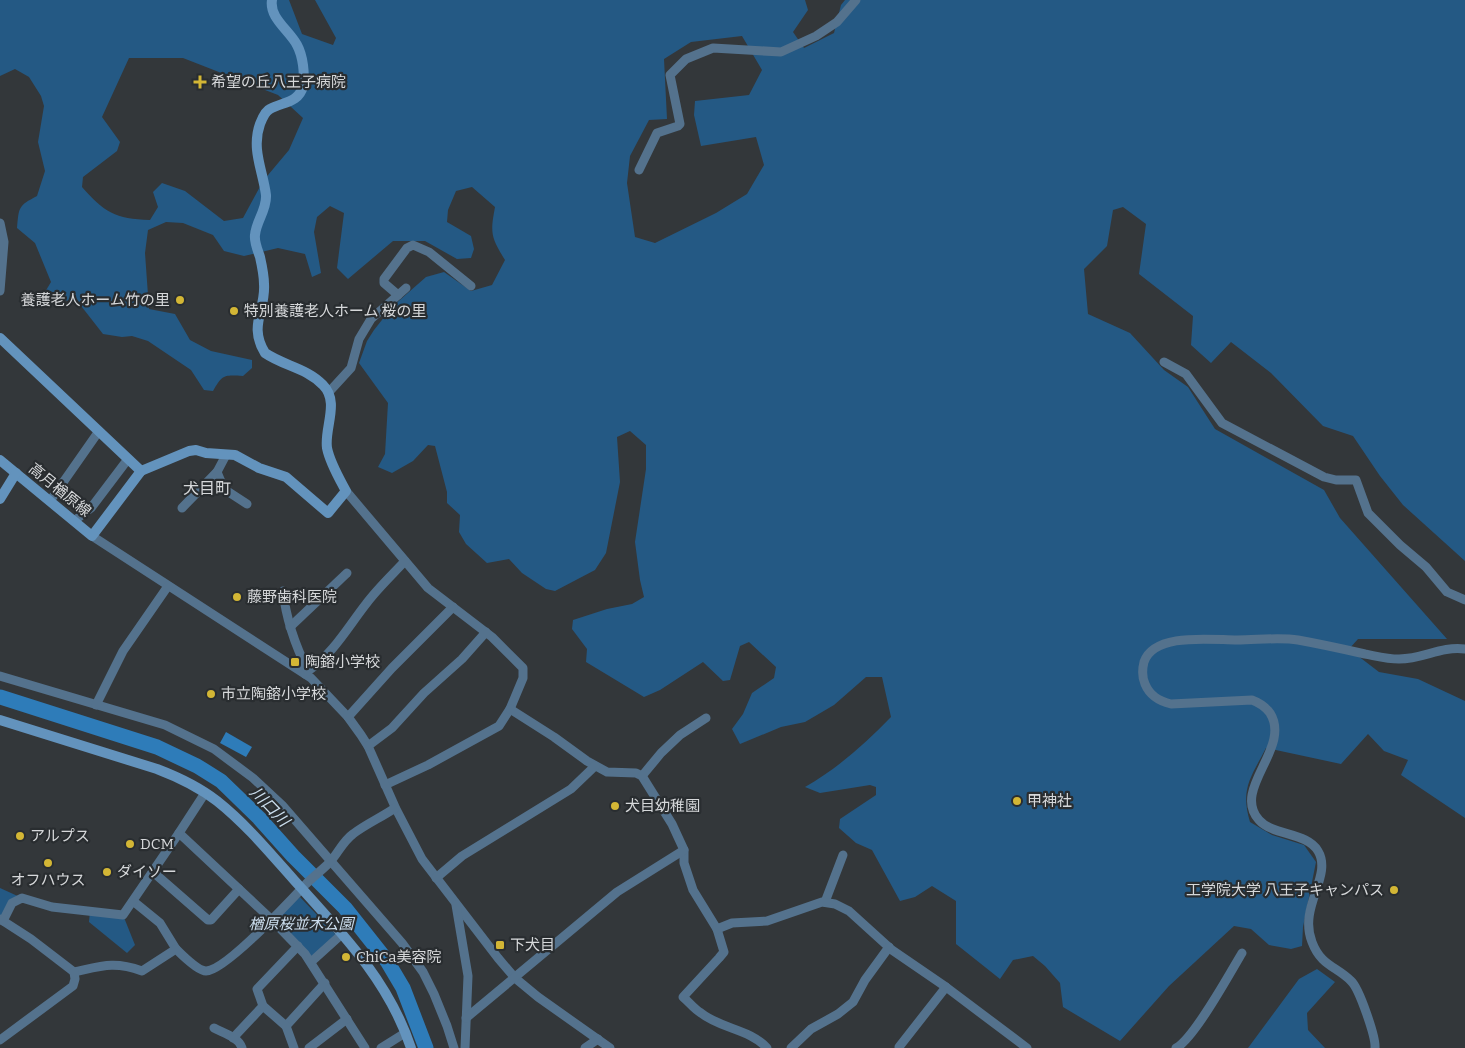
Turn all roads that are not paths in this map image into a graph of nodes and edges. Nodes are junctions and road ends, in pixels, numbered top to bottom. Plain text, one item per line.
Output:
1 (272, 0) edge
2 (856, 0) edge
3 (639, 170) dead end
4 (0, 222) edge
5 (471, 286) dead end
6 (406, 288) dead end
7 (0, 291) edge
8 (398, 295) junction
9 (0, 338) edge
10 (1164, 362) dead end
11 (329, 392) junction
12 (99, 431) junction
13 (226, 455) junction
14 (128, 459) junction
15 (0, 460) edge
16 (141, 471) junction
17 (217, 472) junction
18 (16, 473) junction
19 (346, 491) junction
20 (0, 499) edge
21 (50, 501) junction
22 (247, 504) dead end
23 (182, 508) dead end
24 (74, 521) junction
25 (92, 536) junction
26 (405, 561) junction
27 (342, 575) dead end
28 (168, 586) junction
29 (283, 591) dead end
30 (1465, 600) edge
31 (454, 607) junction
32 (290, 627) junction
33 (486, 632) junction
34 (1465, 649) edge
35 (306, 673) junction
36 (0, 676) edge
37 (96, 705) junction
38 (510, 709) junction
39 (348, 717) junction
40 (706, 718) dead end
41 (525, 719) junction
42 (0, 720) edge
43 (500, 726) junction
44 (368, 746) junction
45 (595, 766) junction
46 (642, 776) junction
47 (385, 785) junction
48 (205, 793) junction
49 (396, 808) junction
50 (179, 833) junction
51 (684, 850) junction
52 (843, 855) dead end
53 (330, 862) junction
54 (153, 872) junction
55 (436, 878) junction
56 (305, 886) junction
57 (239, 889) junction
58 (132, 901) junction
59 (825, 902) junction
60 (455, 904) junction
61 (2, 920) edge
62 (272, 920) junction
63 (717, 929) junction
64 (342, 934) junction
65 (298, 946) junction
66 (889, 947) junction
67 (176, 949) junction
68 (1242, 954) dead end
69 (311, 962) junction
70 (74, 972) junction
71 (514, 978) junction
72 (325, 983) junction
73 (946, 987) junction
74 (263, 1006) junction
75 (466, 1018) junction
76 (347, 1019) junction
77 (286, 1026) junction
78 (214, 1028) dead end
79 (406, 1033) junction
80 (233, 1038) junction
81 (598, 1039) junction
82 (0, 1040) edge
83 (899, 1047) dead end
84 (242, 1048) edge
85 (294, 1048) edge
86 (309, 1048) edge
87 (364, 1048) edge
88 (381, 1048) edge
89 (411, 1048) edge
90 (454, 1048) edge
91 (465, 1048) edge
92 (586, 1048) edge
93 (610, 1048) edge
94 (767, 1048) edge
95 (792, 1048) edge
96 (1027, 1048) edge
97 (1176, 1048) edge
98 (1375, 1048) edge

1 - 11 main road
2 - 3 street
4 - 7 street
5 - 8 street
6 - 8 street
8 - 11 street
9 - 12 main road
10 - 30 street
11 - 19 main road
12 - 14 main road
12 - 21 street
13 - 16 main road
13 - 17 street
13 - 19 main road
14 - 16 main road
14 - 24 street
15 - 18 main road
16 - 25 main road, 高月楢原線
17 - 22 street
17 - 23 street
18 - 20 main road, 高月楢原線
18 - 21 main road, 高月楢原線
19 - 26 street
21 - 24 main road, 高月楢原線
24 - 25 main road, 高月楢原線
25 - 28 street
26 - 31 street
26 - 35 street
27 - 32 street
28 - 35 street
28 - 37 street
29 - 32 street
31 - 33 street
31 - 39 street
32 - 35 street
33 - 38 street
33 - 44 street
34 - 98 street
35 - 39 street
36 - 37 street
37 - 53 street
38 - 41 street
38 - 43 street
39 - 44 street
40 - 46 street
41 - 43 street
41 - 45 street
42 - 48 main road
43 - 47 street
44 - 47 street
45 - 46 street
45 - 55 street
46 - 51 street
47 - 49 street
48 - 50 street
48 - 56 main road
49 - 53 street
49 - 55 street
50 - 54 street
50 - 57 street
51 - 63 street
51 - 71 street
52 - 59 street
53 - 56 street
53 - 90 street
54 - 57 street
54 - 58 street
55 - 60 street
56 - 62 street
56 - 64 main road
57 - 62 street
58 - 61 street
58 - 67 street
59 - 63 street
59 - 66 street
60 - 71 street
60 - 75 street
61 - 70 street
62 - 65 street
62 - 67 street
63 - 94 street
64 - 69 street
64 - 79 main road
65 - 69 street
65 - 74 street
66 - 73 street
66 - 95 street
67 - 70 street
68 - 97 street
69 - 72 street
70 - 82 street
71 - 75 street
71 - 81 street
72 - 76 street
72 - 77 street
73 - 83 street
73 - 96 street
74 - 77 street
74 - 80 street
75 - 91 street
76 - 86 street
76 - 87 street
77 - 85 street
78 - 80 street
79 - 88 street
79 - 89 main road
80 - 84 street
81 - 92 street
81 - 93 street

